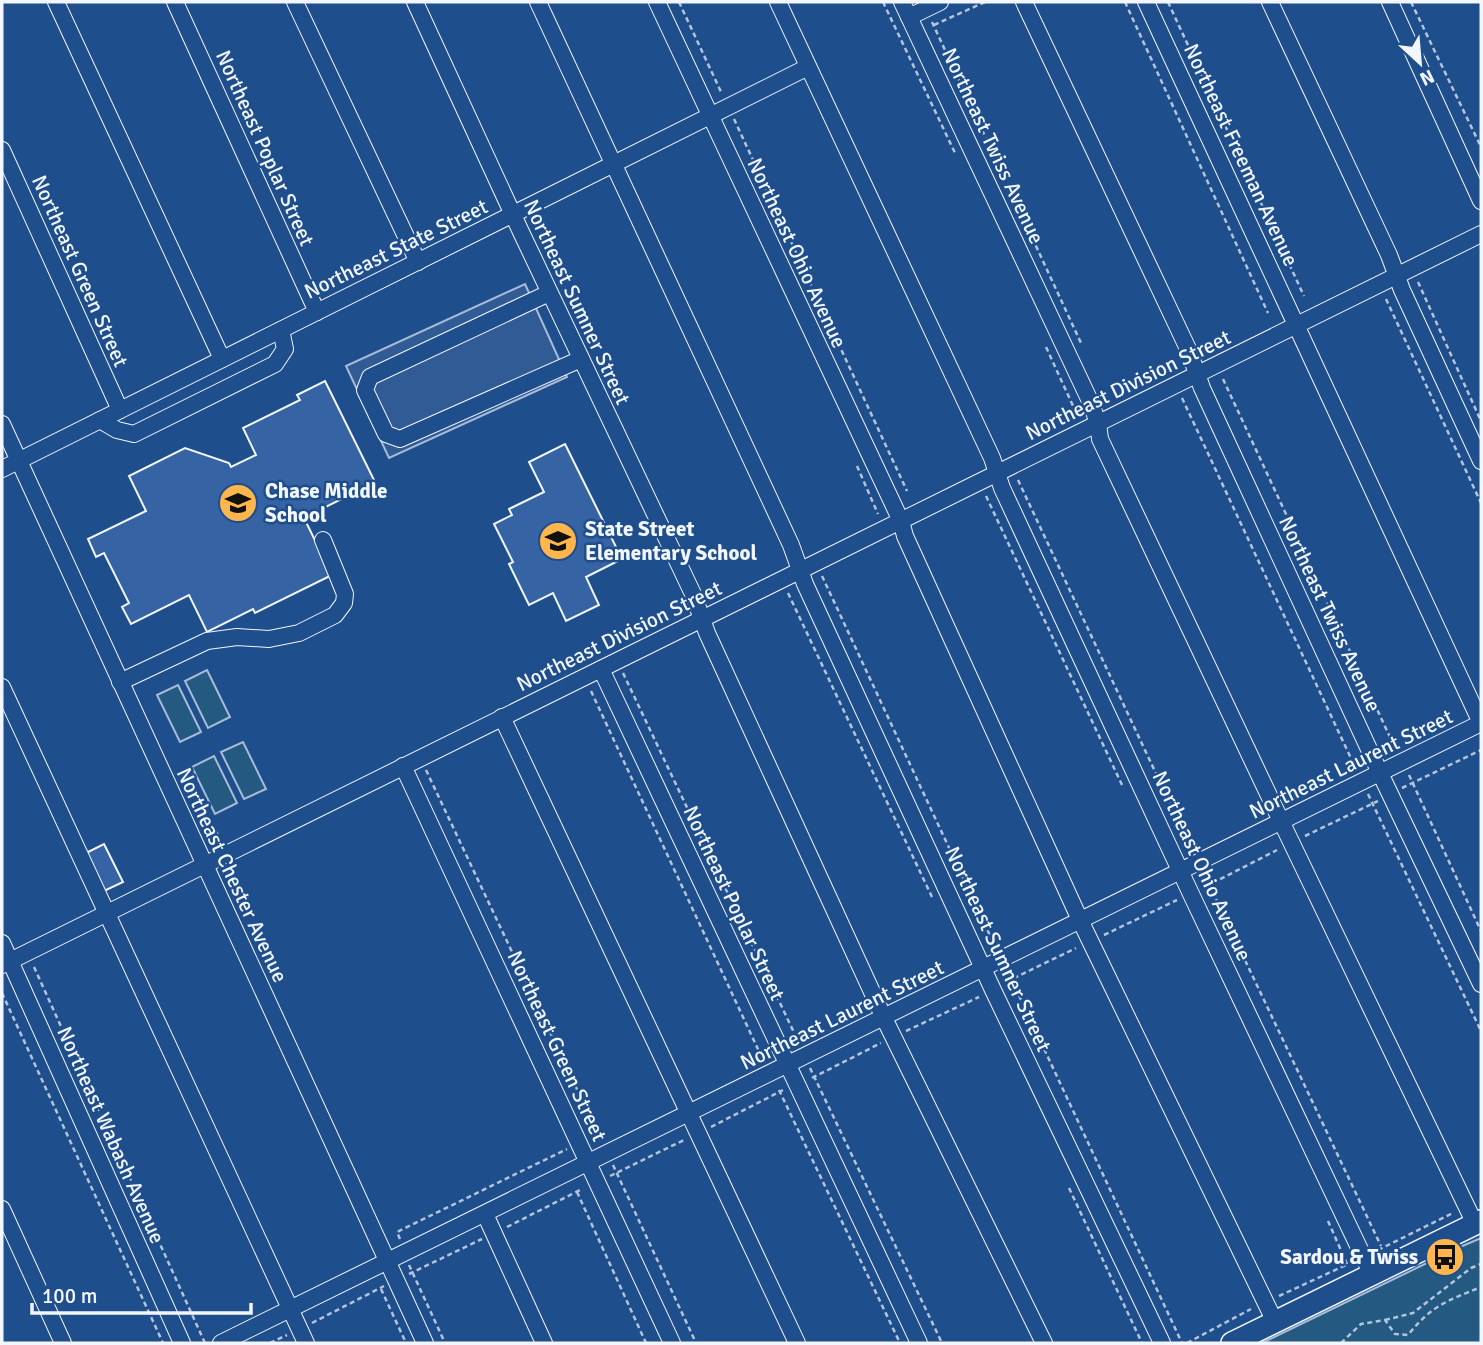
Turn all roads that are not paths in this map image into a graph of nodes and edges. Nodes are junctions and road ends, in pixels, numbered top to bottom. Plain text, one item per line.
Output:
1 (56, 2) edge
2 (175, 2) edge
3 (295, 2) edge
4 (415, 2) edge
5 (538, 2) edge
6 (657, 2) edge
7 (778, 2) edge
8 (1024, 2) edge
9 (1146, 2) edge
10 (1270, 2) edge
11 (1390, 2) edge
12 (933, 5) edge
13 (905, 9) edge
14 (808, 67) junction
15 (709, 117) junction
16 (2, 150) edge
17 (613, 165) junction
18 (1481, 201) edge
19 (513, 215) junction
20 (1481, 234) edge
21 (418, 261) junction
22 (1398, 275) junction
23 (543, 295) junction
24 (317, 312) junction
25 (1297, 325) junction
26 (281, 330) junction
27 (222, 359) junction
28 (581, 359) junction
29 (1197, 375) junction
30 (120, 410) junction
31 (100, 420) junction
32 (1098, 423) junction
33 (2, 424) edge
34 (19, 460) junction
35 (1481, 461) edge
36 (2, 469) edge
37 (997, 473) junction
38 (901, 521) junction
39 (323, 540) dead end
40 (802, 570) junction
41 (702, 619) junction
42 (601, 669) junction
43 (120, 682) junction
44 (2, 687) edge
45 (502, 718) junction
46 (1481, 723) edge
47 (403, 766) junction
48 (1380, 773) junction
49 (1281, 821) junction
50 (205, 864) junction
51 (1180, 871) junction
52 (107, 913) junction
53 (1080, 920) junction
54 (2, 943) edge
55 (6, 963) edge
56 (983, 968) junction
57 (1481, 984) edge
58 (884, 1017) junction
59 (786, 1066) junction
60 (688, 1114) junction
61 (588, 1163) junction
62 (2, 1209) edge
63 (485, 1214) junction
64 (1476, 1219) edge
65 (387, 1262) junction
66 (1367, 1266) junction
67 (290, 1309) junction
68 (1266, 1332) edge
69 (303, 1336) edge
70 (63, 1343) edge
71 (182, 1343) edge
72 (221, 1343) edge
73 (425, 1343) edge
74 (544, 1343) edge
75 (671, 1343) edge
76 (797, 1343) edge
77 (919, 1343) edge
78 (1044, 1343) edge
79 (1162, 1343) edge
80 (1232, 1343) edge

1 - 27 street
2 - 24 street, Northeast Poplar Street
3 - 21 street
4 - 19 street, Northeast Sumner Street
5 - 17 street, Northeast Sumner Street
6 - 15 street, Northeast Ohio Avenue
7 - 14 street, Northeast Ohio Avenue
8 - 29 street, Northeast Twiss Avenue
9 - 25 street, Northeast Freeman Avenue
10 - 22 street
11 - 18 street
12 - 13 street
13 - 32 street, Northeast Twiss Avenue
14 - 15 street, Northeast State Street
14 - 37 street, Northeast Ohio Avenue
15 - 17 street, Northeast State Street
15 - 38 street, Northeast Ohio Avenue
16 - 30 street, Northeast Green Street
17 - 19 street, Northeast State Street
17 - 40 street, Northeast Sumner Street
19 - 21 street, Northeast State Street
19 - 23 street, Northeast Sumner Street
20 - 22 street, Northeast Division Street
21 - 24 street, Northeast State Street
22 - 25 street, Northeast Division Street
22 - 35 street
23 - 28 street, Northeast Sumner Street
23 - 28 street
24 - 26 street, Northeast State Street
25 - 29 street, Northeast Division Street
25 - 46 street, Northeast Freeman Avenue
26 - 27 street, Northeast State Street
26 - 31 street
27 - 30 street, Northeast State Street
28 - 41 street, Northeast Sumner Street
29 - 32 street, Northeast Division Street
29 - 48 street, Northeast Twiss Avenue
30 - 31 street, Northeast State Street
31 - 34 street, Northeast State Street
32 - 37 street, Northeast Division Street
32 - 49 street, Northeast Twiss Avenue
33 - 34 street, Northeast Chester Avenue
34 - 36 street, Northeast State Street
34 - 43 street, Northeast Chester Avenue
37 - 38 street, Northeast Division Street
37 - 51 street, Northeast Ohio Avenue
38 - 40 street, Northeast Division Street
38 - 53 street, Northeast Ohio Avenue
39 - 43 street
40 - 41 street, Northeast Division Street
40 - 56 street, Northeast Sumner Street
41 - 42 street, Northeast Division Street
41 - 58 street, Northeast Sumner Street
42 - 45 street, Northeast Division Street
42 - 59 street, Northeast Poplar Street
43 - 50 street, Northeast Chester Avenue
44 - 52 street
45 - 47 street, Northeast Division Street
45 - 60 street
46 - 48 street, Northeast Laurent Street
47 - 50 street, Northeast Division Street
47 - 61 street, Northeast Green Street
48 - 49 street, Northeast Laurent Street
48 - 57 street, Northeast Twiss Avenue
49 - 51 street, Northeast Laurent Street
49 - 64 street, Northeast Twiss Avenue
50 - 52 street, Northeast Division Street
50 - 65 street, Northeast Chester Avenue
51 - 53 street, Northeast Laurent Street
51 - 66 street, Northeast Ohio Avenue
52 - 55 street, Northeast Division Street
52 - 67 street
53 - 56 street, Northeast Laurent Street
53 - 68 street, Northeast Ohio Avenue
54 - 55 street, Northeast Wabash Avenue
55 - 71 street, Northeast Wabash Avenue
56 - 58 street, Northeast Laurent Street
56 - 79 street, Northeast Sumner Street
58 - 59 street, Northeast Laurent Street
58 - 78 street, Northeast Sumner Street
59 - 60 street, Northeast Laurent Street
59 - 77 street, Northeast Poplar Street
60 - 61 street, Northeast Laurent Street
60 - 76 street
61 - 63 street, Northeast Laurent Street
61 - 75 street, Northeast Green Street
62 - 70 street
63 - 65 street, Northeast Laurent Street
63 - 74 street
64 - 66 main road
65 - 67 street, Northeast Laurent Street
65 - 73 street, Northeast Chester Avenue
66 - 68 main road
67 - 69 street
67 - 72 street, Northeast Laurent Street
68 - 80 main road

